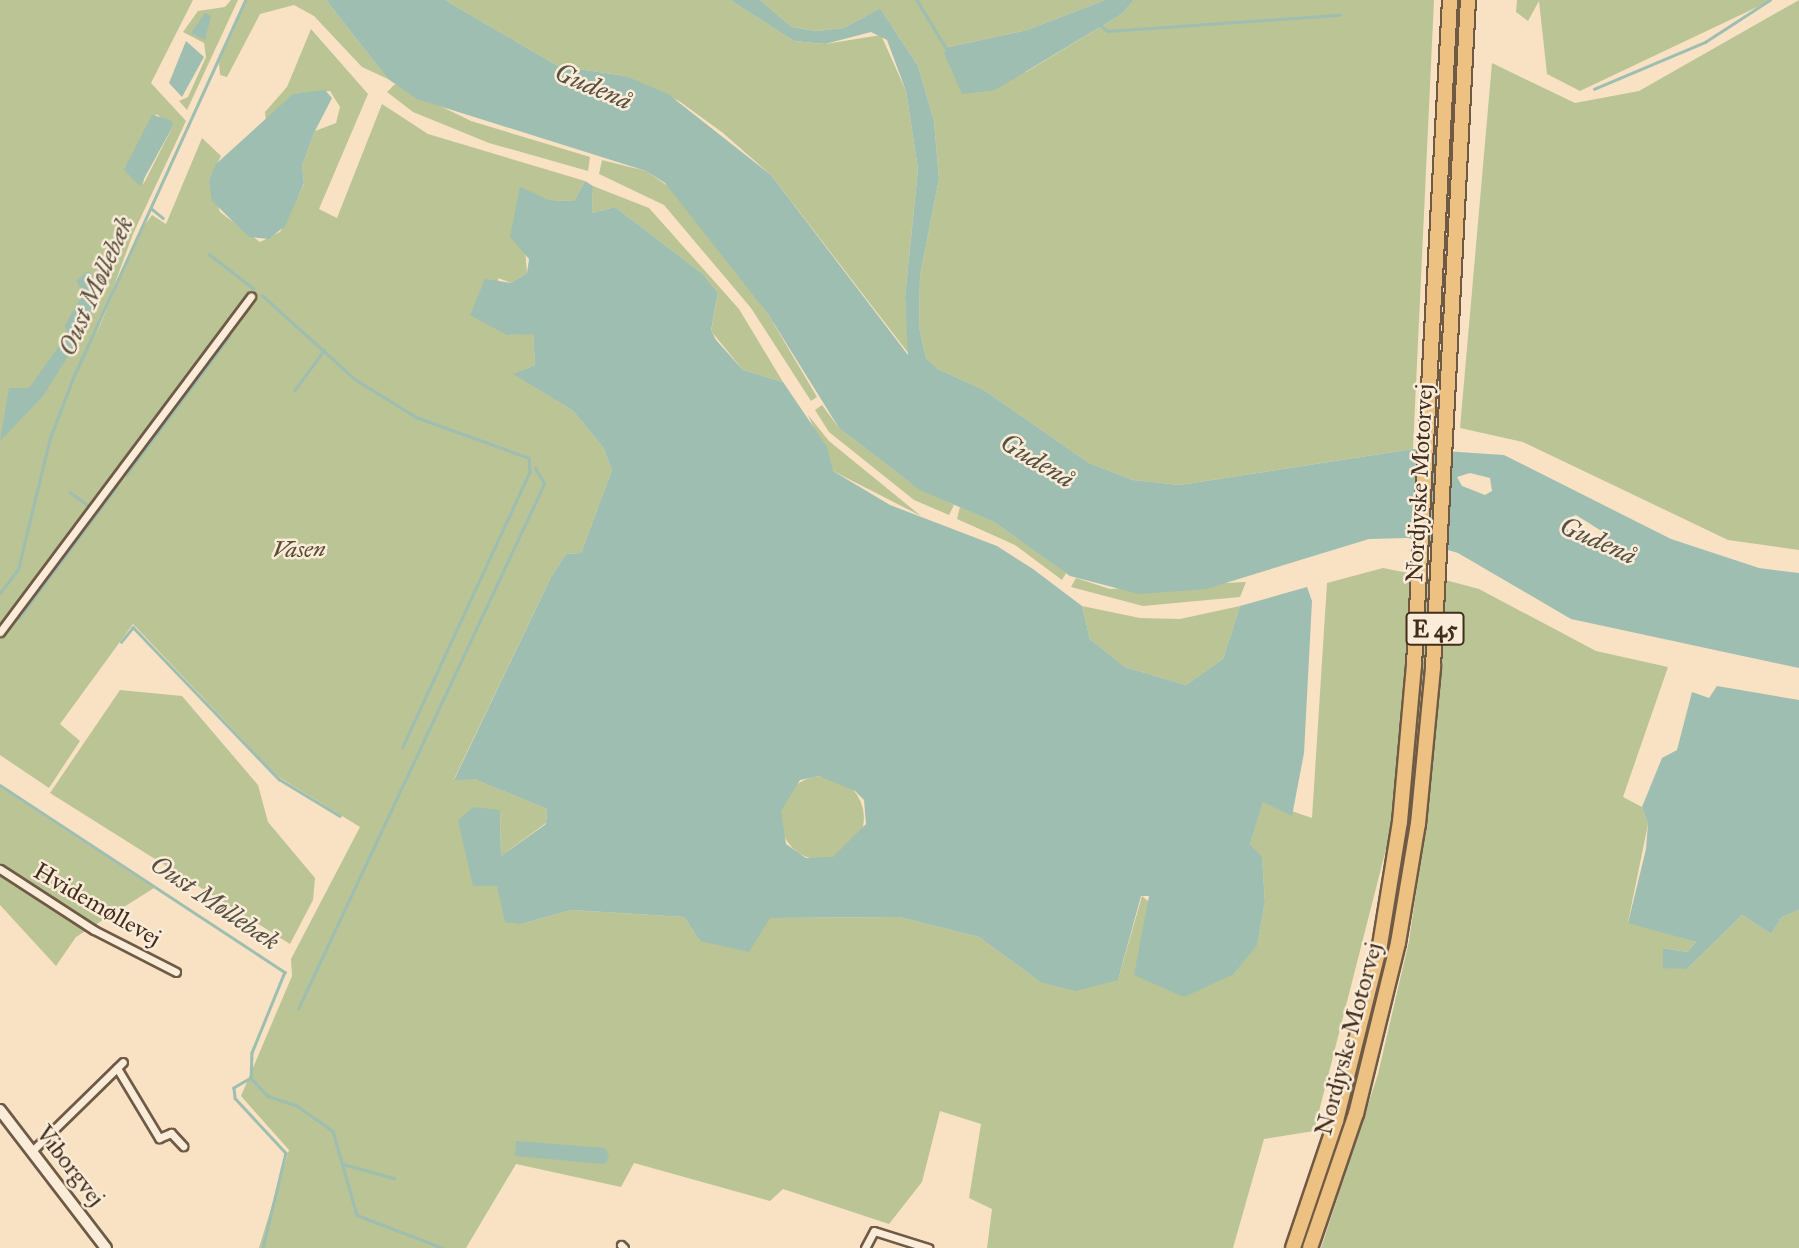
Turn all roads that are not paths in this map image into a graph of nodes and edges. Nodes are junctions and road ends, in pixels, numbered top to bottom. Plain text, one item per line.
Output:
1 (1450, 0) edge
2 (1468, 0) edge
3 (251, 296) dead end
4 (0, 632) edge
5 (0, 869) edge
6 (176, 972) dead end
7 (0, 1110) edge
8 (183, 1146) dead end
9 (32, 1152) junction
10 (106, 1248) edge
11 (865, 1248) edge
12 (929, 1248) edge
13 (1293, 1248) edge
14 (1310, 1248) edge

1 - 13 highway, Nordjyske Motorvej / E 45
2 - 14 highway, Nordjyske Motorvej / E 45
3 - 4 street
5 - 6 street, Hvidemøllevej
7 - 9 street, Viborgvej
8 - 9 street
9 - 10 street, Viborgvej
11 - 12 street

